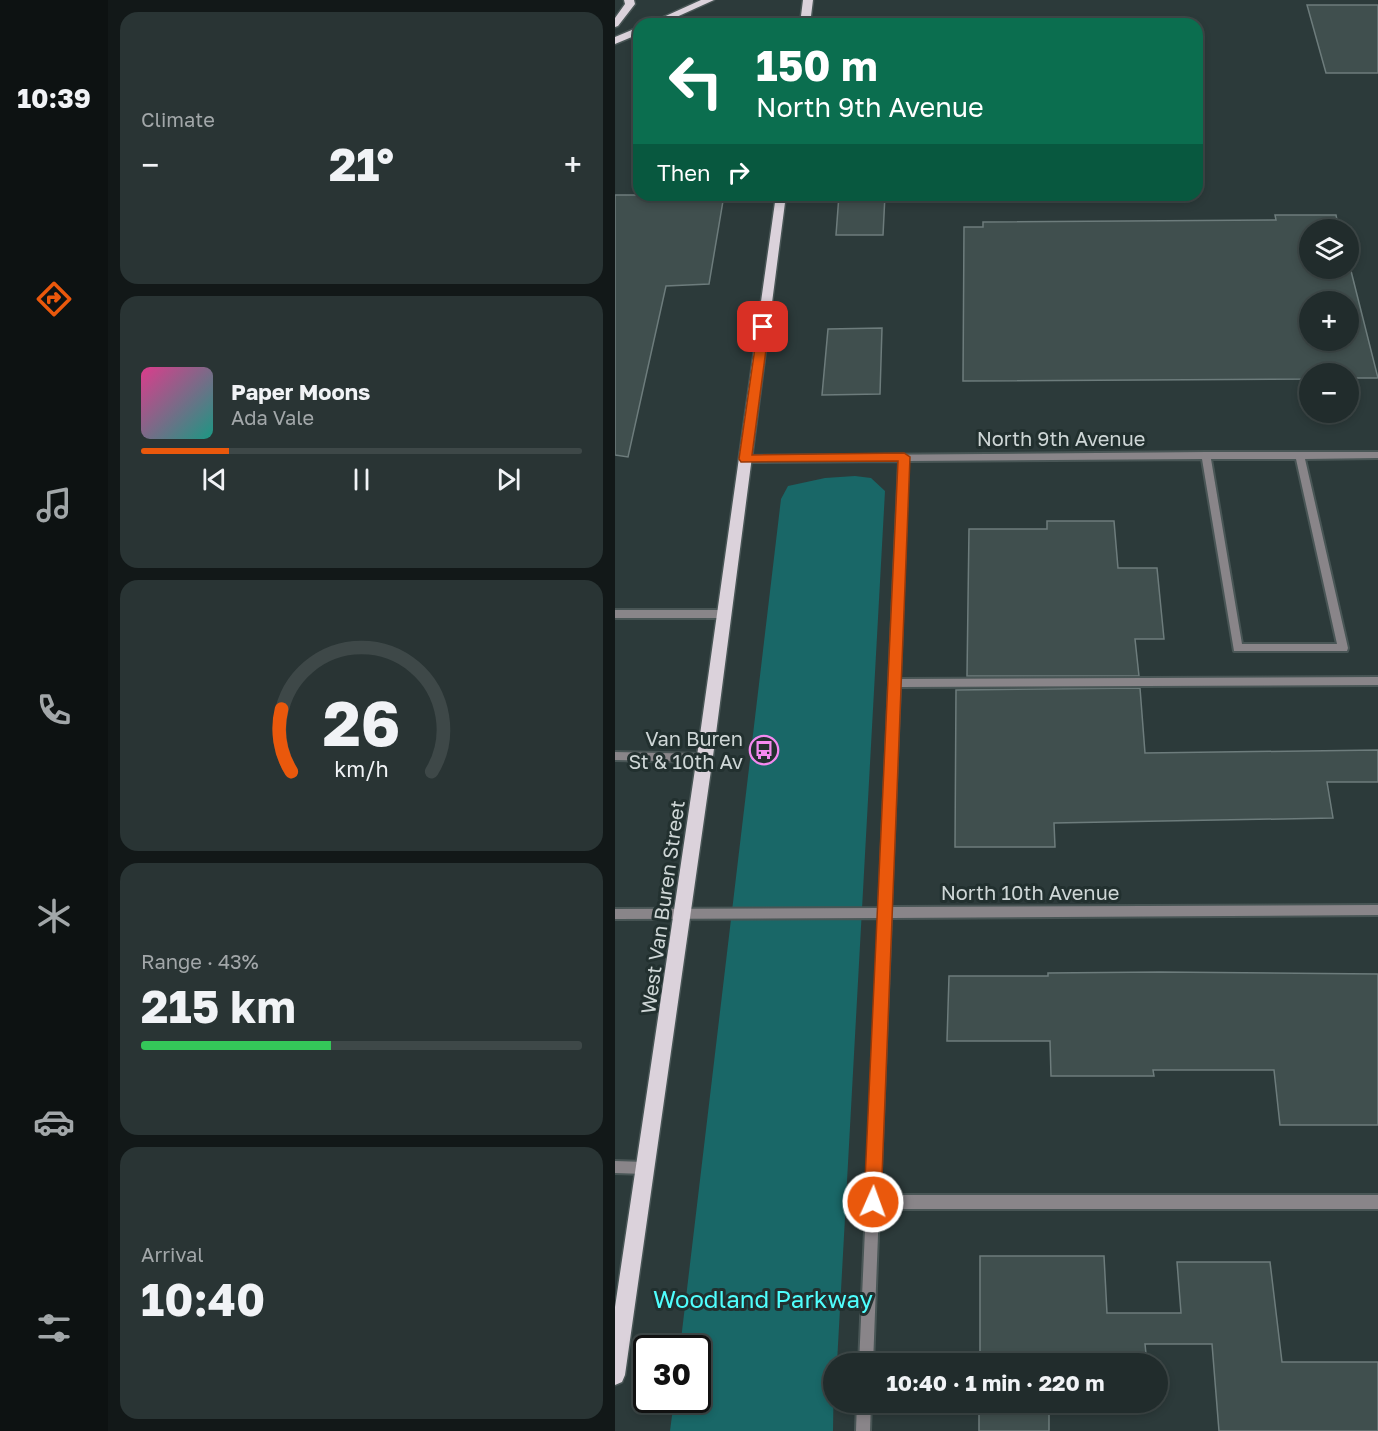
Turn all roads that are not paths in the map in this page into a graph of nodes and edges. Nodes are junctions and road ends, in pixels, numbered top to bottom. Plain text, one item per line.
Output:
1 (629, 0) edge
2 (709, 0) edge
3 (809, 0) edge
4 (667, 18) edge
5 (806, 18) edge
6 (615, 24) edge
7 (633, 33) edge
8 (615, 41) edge
9 (780, 201) edge
10 (1206, 455) junction
11 (1300, 455) junction
12 (1378, 455) edge
13 (904, 457) junction
14 (745, 459) junction
15 (615, 614) edge
16 (723, 614) junction
17 (1378, 681) edge
18 (895, 683) junction
19 (615, 756) edge
20 (705, 758) junction
21 (1378, 910) edge
22 (885, 913) junction
23 (615, 914) edge
24 (682, 914) junction
25 (615, 1167) edge
26 (645, 1168) junction
27 (873, 1202) junction
28 (1378, 1202) edge
29 (866, 1353) edge
30 (615, 1375) edge
31 (864, 1413) edge
32 (863, 1431) edge

1 - 6 main road
2 - 4 main road
3 - 5 main road
7 - 8 main road
9 - 14 main road, West Van Buren Street
10 - 11 street, North 9th Avenue
10 - 11 street
10 - 13 street, North 9th Avenue
11 - 12 street, North 9th Avenue
13 - 14 street, North 9th Avenue
13 - 18 street
14 - 16 main road, West Van Buren Street
15 - 16 street
16 - 20 main road, West Van Buren Street
17 - 18 street
18 - 22 street
19 - 20 street
20 - 24 main road, West Van Buren Street
21 - 22 street, North 10th Avenue
22 - 24 street, North 10th Avenue
22 - 27 street
23 - 24 street, North 10th Avenue
24 - 26 main road, West Van Buren Street
25 - 26 street
26 - 30 main road, West Van Buren Street
27 - 28 street
27 - 29 street
31 - 32 street

